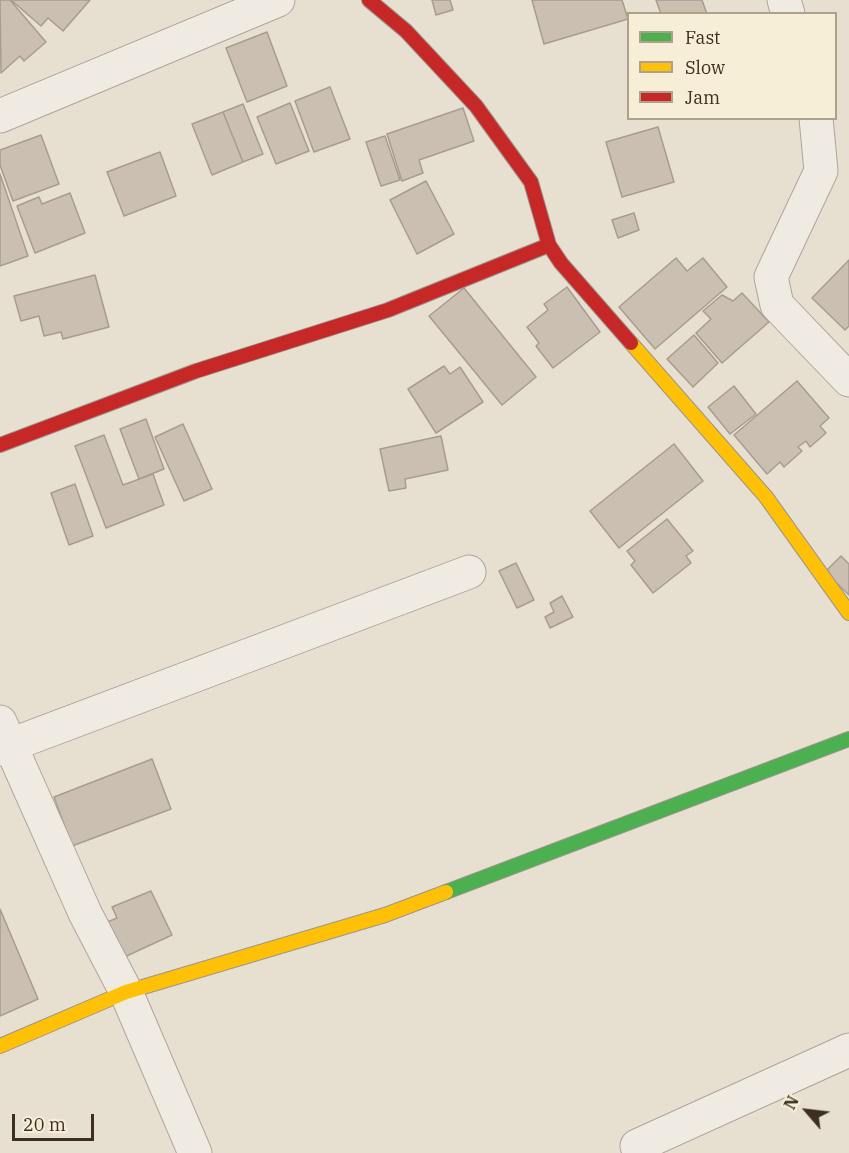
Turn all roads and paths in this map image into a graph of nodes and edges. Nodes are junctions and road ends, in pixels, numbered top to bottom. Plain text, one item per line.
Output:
1 (278, 0) edge
2 (369, 0) edge
3 (0, 116) edge
4 (816, 120) edge
5 (549, 245) junction
6 (849, 380) edge
7 (0, 445) edge
8 (469, 572) dead end
9 (849, 613) edge
10 (4, 739) edge
11 (849, 739) edge
12 (126, 992) junction
13 (0, 1046) edge
14 (849, 1050) edge
15 (637, 1146) dead end
16 (195, 1153) edge

1 - 3 street
2 - 5 street
4 - 6 street
5 - 7 street
5 - 9 street
8 - 10 street
10 - 12 street
11 - 12 street
12 - 13 street
12 - 16 street
14 - 15 street

